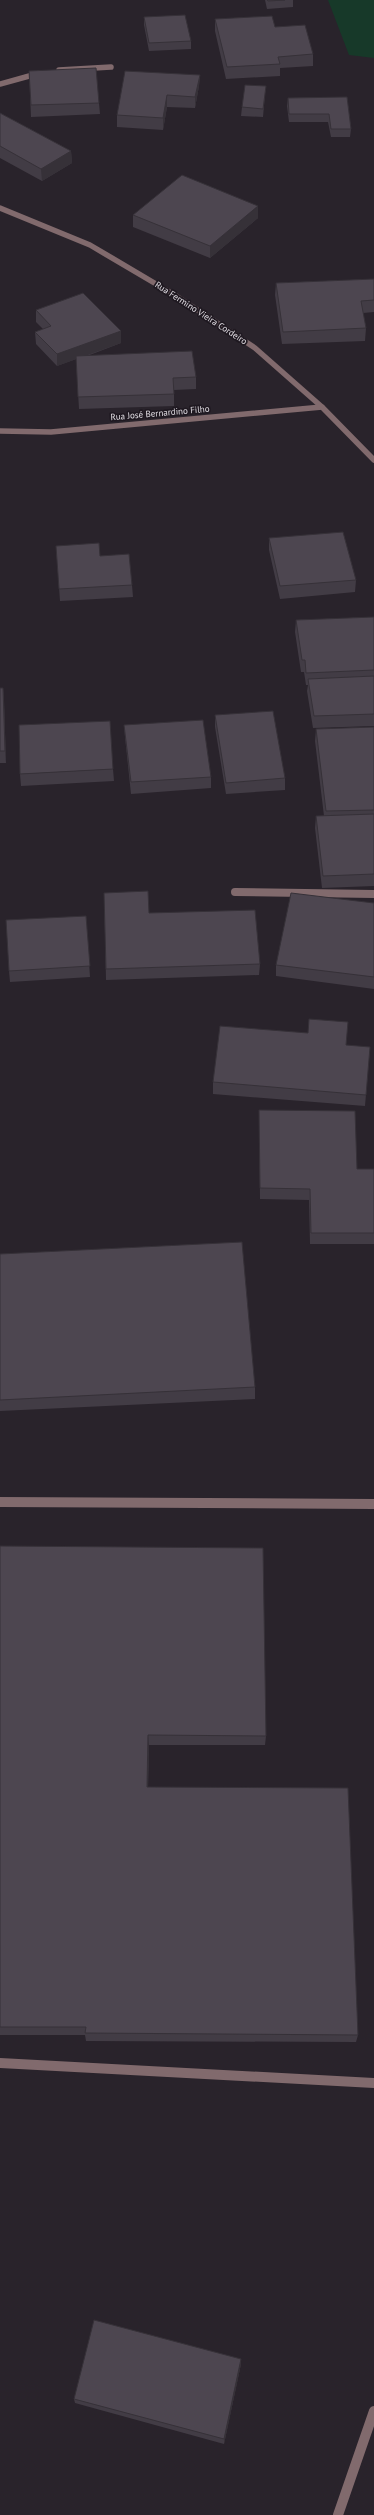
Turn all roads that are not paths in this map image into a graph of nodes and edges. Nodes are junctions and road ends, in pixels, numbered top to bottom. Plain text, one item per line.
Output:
1 (111, 67) dead end
2 (0, 84) edge
3 (0, 208) edge
4 (322, 407) junction
5 (0, 432) edge
6 (374, 460) edge
7 (235, 892) dead end
8 (374, 894) edge
9 (0, 1502) edge
10 (374, 1504) edge
11 (0, 2063) edge
12 (374, 2083) edge
13 (374, 2411) edge
14 (338, 2515) edge

1 - 2 street
3 - 4 street, Rua Fermino Vieira Cordeiro
4 - 5 street, Rua José Bernardino Filho
4 - 6 street, Rua Fermino Vieira Cordeiro
7 - 8 street
9 - 10 street
11 - 12 street
13 - 14 street

